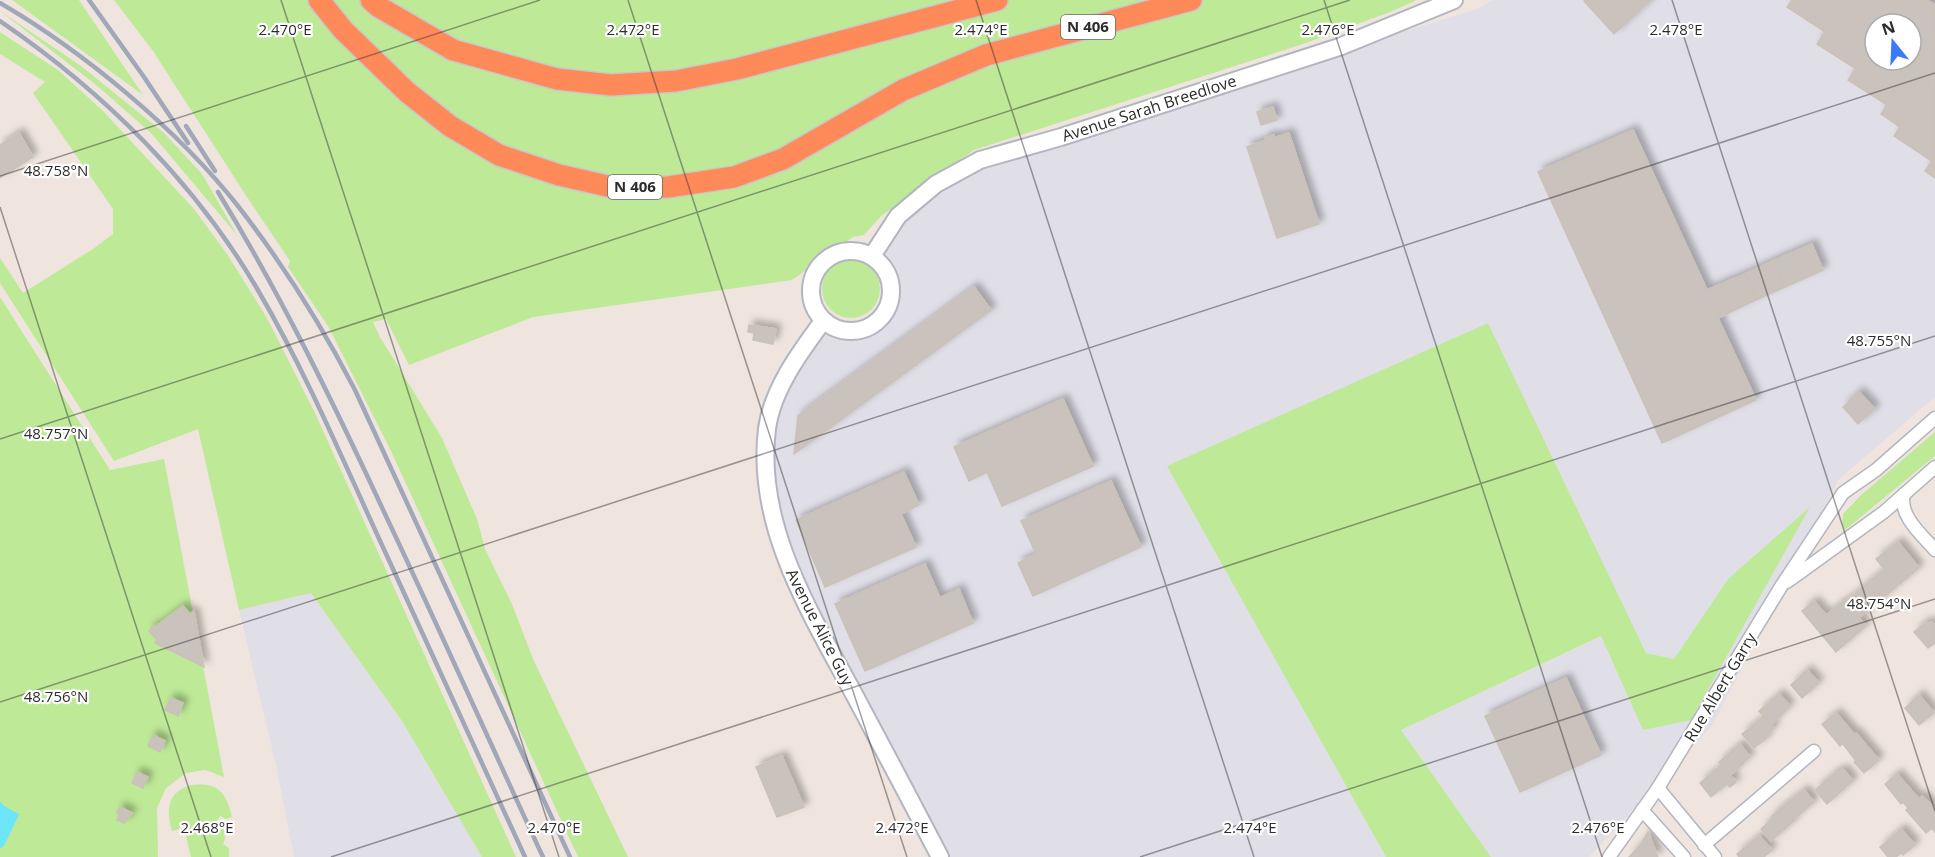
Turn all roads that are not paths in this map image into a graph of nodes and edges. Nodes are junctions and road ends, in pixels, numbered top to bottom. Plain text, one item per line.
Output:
1 (319, 0) edge
2 (371, 0) edge
3 (997, 0) edge
4 (1191, 0) edge
5 (1454, 0) edge
6 (872, 256) junction
7 (823, 321) junction
8 (1935, 418) edge
9 (1935, 467) edge
10 (1904, 494) junction
11 (1935, 550) edge
12 (1782, 585) junction
13 (1814, 751) dead end
14 (1658, 789) junction
15 (1642, 810) junction
16 (1704, 845) junction
17 (940, 857) edge
18 (1609, 857) edge
19 (1684, 857) edge
20 (1714, 857) edge

1 - 4 highway, N 406
2 - 3 highway
5 - 6 main road, Avenue Sarah Breedlove
6 - 7 main road
6 - 7 main road
7 - 17 main road, Avenue Alice Guy
8 - 12 street, Rue Albert Garry
9 - 10 street, Rue Albert Garry
10 - 11 street
10 - 12 street, Rue Albert Garry
12 - 14 street, Rue Albert Garry
13 - 16 street
14 - 15 street, Rue Albert Garry
14 - 16 street
15 - 18 street, Rue Albert Garry
15 - 19 street
16 - 20 street

